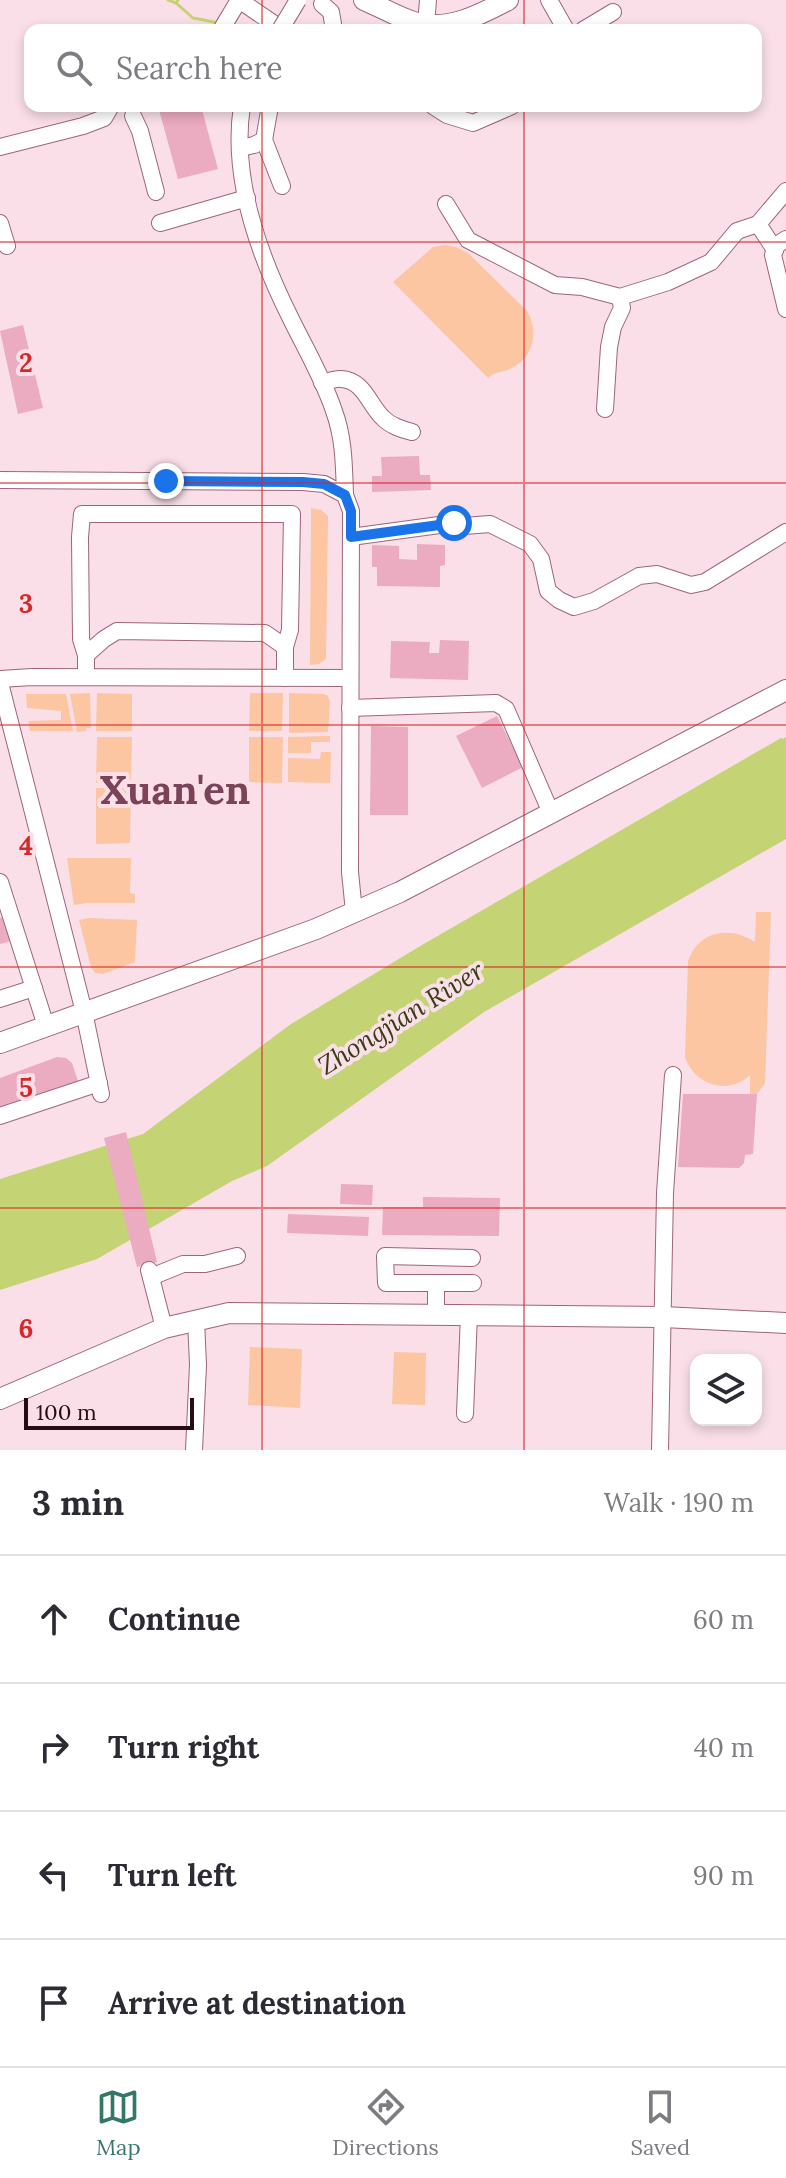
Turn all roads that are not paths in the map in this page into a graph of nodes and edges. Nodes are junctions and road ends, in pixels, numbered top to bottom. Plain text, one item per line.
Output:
1 (239, 0) edge
2 (298, 0) edge
3 (364, 0) edge
4 (428, 0) edge
5 (508, 0) edge
6 (549, 0) edge
7 (322, 4) dead end
8 (613, 12) dead end
9 (225, 24) edge
10 (273, 24) edge
11 (284, 24) edge
12 (333, 24) edge
13 (426, 24) joint
14 (450, 24) edge
15 (563, 24) edge
16 (593, 24) edge
17 (108, 112) edge
18 (134, 112) edge
19 (242, 112) edge
20 (269, 112) edge
21 (442, 112) edge
22 (498, 112) edge
23 (264, 140) junction
24 (240, 142) junction
25 (0, 147) edge
26 (282, 186) dead end
27 (786, 191) edge
28 (156, 192) dead end
29 (247, 198) junction
30 (446, 204) dead end
31 (160, 223) dead end
32 (758, 224) junction
33 (0, 225) edge
34 (780, 244) edge
35 (7, 246) dead end
36 (620, 297) junction
37 (786, 309) edge
38 (322, 383) junction
39 (605, 409) dead end
40 (412, 432) dead end
41 (0, 480) edge
42 (345, 495) junction
43 (786, 532) edge
44 (351, 537) junction
45 (285, 647) junction
46 (86, 655) junction
47 (86, 677) junction
48 (285, 678) junction
49 (349, 678) junction
50 (0, 681) edge
51 (786, 690) edge
52 (350, 708) junction
53 (551, 813) junction
54 (0, 882) edge
55 (4, 910) edge
56 (354, 912) junction
57 (34, 988) junction
58 (0, 999) edge
59 (84, 1012) junction
60 (46, 1026) junction
61 (0, 1043) edge
62 (673, 1075) dead end
63 (0, 1116) edge
64 (237, 1256) dead end
65 (472, 1258) dead end
66 (442, 1283) junction
67 (473, 1283) dead end
68 (442, 1314) junction
69 (469, 1314) junction
70 (663, 1317) junction
71 (196, 1320) junction
72 (786, 1323) edge
73 (164, 1328) junction
74 (0, 1399) edge
75 (465, 1414) dead end
76 (194, 1450) edge
77 (660, 1450) edge

1 - 9 street
1 - 10 street
2 - 11 street, bridge
3 - 13 main road
4 - 13 street
5 - 14 main road
6 - 15 street
7 - 12 street
8 - 16 street
17 - 25 street
18 - 28 street
19 - 24 street
20 - 23 street
21 - 22 street
23 - 24 street
23 - 26 street
24 - 29 street
27 - 32 street
29 - 31 street
29 - 38 street
30 - 36 street
32 - 34 street
32 - 36 street
33 - 35 street
34 - 37 street
36 - 39 street
38 - 40 street
38 - 42 street
41 - 42 street
42 - 44 street
43 - 44 street
44 - 49 street
45 - 46 street
45 - 46 street
45 - 48 street
46 - 47 street
47 - 48 street
47 - 50 street
48 - 49 street
49 - 52 street
50 - 59 street
51 - 53 main road
52 - 53 street
52 - 56 street
53 - 56 main road
54 - 55 street
55 - 57 street
56 - 59 main road
57 - 58 street
57 - 60 street
59 - 60 main road
59 - 63 street
60 - 61 main road
62 - 70 street
64 - 73 street
65 - 66 street
66 - 67 street
66 - 68 street
68 - 69 main road
68 - 71 main road
69 - 70 main road
69 - 75 street
70 - 72 main road
70 - 77 street
71 - 73 main road
71 - 76 street
73 - 74 main road

